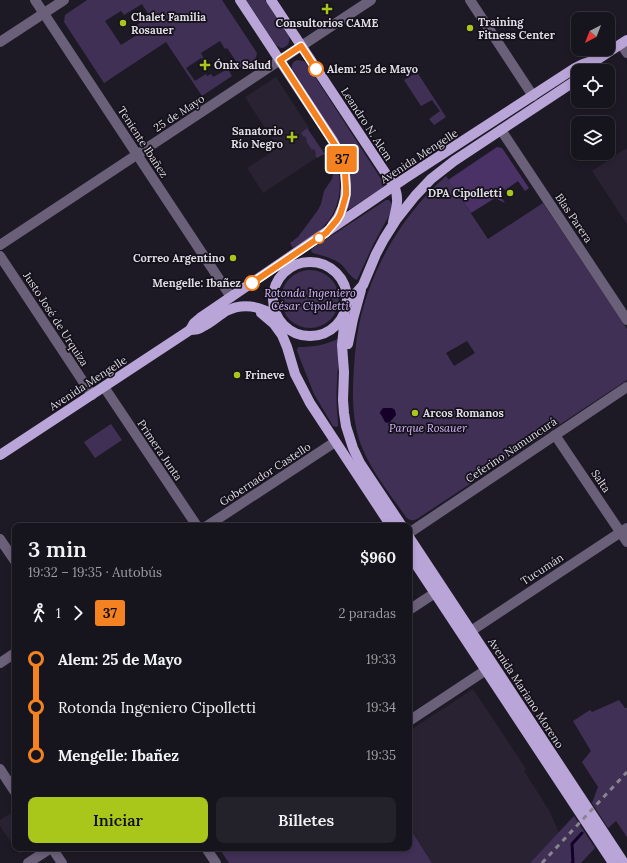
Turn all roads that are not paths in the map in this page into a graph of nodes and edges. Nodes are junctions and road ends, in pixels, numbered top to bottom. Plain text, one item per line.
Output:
1 (35, 0) edge
2 (64, 0) edge
3 (240, 0) edge
4 (271, 0) edge
5 (371, 0) edge
6 (470, 0) edge
7 (44, 13) junction
8 (0, 42) edge
9 (624, 42) edge
10 (301, 46) junction
11 (627, 53) edge
12 (598, 59) junction
13 (280, 60) junction
14 (594, 64) edge
15 (571, 84) edge
16 (533, 96) junction
17 (500, 130) junction
18 (137, 154) junction
19 (394, 186) junction
20 (392, 226) junction
21 (326, 233) junction
22 (312, 242) junction
23 (0, 245) edge
24 (0, 256) edge
25 (290, 268) junction
26 (256, 280) junction
27 (363, 285) junction
28 (231, 297) junction
29 (245, 306) junction
30 (347, 307) junction
31 (627, 320) edge
32 (280, 321) junction
33 (190, 330) junction
34 (289, 353) junction
35 (344, 372) junction
36 (104, 387) junction
37 (627, 387) edge
38 (92, 395) junction
39 (555, 435) junction
40 (335, 442) junction
41 (0, 455) edge
42 (195, 523) edge
43 (212, 523) edge
44 (389, 523) edge
45 (400, 523) edge
46 (624, 530) edge
47 (412, 531) edge
48 (0, 538) edge
49 (412, 542) edge
50 (627, 542) edge
51 (12, 556) edge
52 (412, 558) edge
53 (439, 590) junction
54 (412, 608) edge
55 (471, 631) junction
56 (12, 655) edge
57 (0, 663) edge
58 (490, 668) junction
59 (412, 719) edge
60 (0, 769) edge
61 (12, 787) edge
62 (47, 851) edge
63 (54, 851) edge
64 (208, 851) edge
65 (28, 863) edge
66 (62, 863) edge
67 (216, 863) edge
68 (613, 863) edge
69 (624, 863) edge

1 - 7 street, Teniente Ibañez
2 - 7 street
3 - 13 main road
4 - 10 main road, Leandro N. Alem
5 - 10 street, 25 de Mayo
6 - 16 street
7 - 8 street
7 - 18 street, Teniente Ibañez
9 - 11 street
9 - 12 main road, Avenida Mengelle
10 - 13 street, 25 de Mayo
10 - 19 main road, Leandro N. Alem
12 - 14 main road, Avenida Mengelle
12 - 16 main road, Avenida Mengelle
13 - 18 street, 25 de Mayo
13 - 21 main road
15 - 17 main road, Avenida Mengelle
16 - 19 main road, Avenida Mengelle
17 - 20 main road, Avenida Mengelle
17 - 31 street, Blas Parera
18 - 23 street, 25 de Mayo
18 - 28 street, Teniente Ibañez
19 - 20 main road, Leandro N. Alem
19 - 21 main road, Avenida Mengelle
20 - 27 main road, Avenida Mengelle
21 - 22 main road, Avenida Mengelle
22 - 25 main road
22 - 26 main road, Avenida Mengelle
24 - 38 street, Justo José de Urquiza
25 - 26 main road, Avenida Mengelle
25 - 30 main road
25 - 32 main road
26 - 28 main road, Avenida Mengelle
27 - 30 main road, Avenida Mengelle
27 - 35 main road
28 - 33 main road, Avenida Mengelle
29 - 32 main road, Avenida Mengelle
29 - 33 main road, Avenida Mengelle
29 - 34 main road
30 - 32 main road
30 - 35 main road
32 - 34 main road
33 - 36 main road, Avenida Mengelle
34 - 40 main road
35 - 45 main road
36 - 38 main road, Avenida Mengelle
36 - 42 street, Primera Junta
37 - 39 street, Ceferino Namuncurá
38 - 41 main road, Avenida Mengelle
39 - 46 street, Salta
39 - 47 street, Ceferino Namuncurá
40 - 43 street, Gobernador Castello
40 - 44 main road
46 - 50 street, Salta
46 - 55 street, Tucumán
48 - 51 street
49 - 53 main road, Avenida Mariano Moreno
52 - 53 main road, Avenida Mariano Moreno
53 - 54 street
53 - 55 main road, Avenida Mariano Moreno
53 - 58 main road, Avenida Mariano Moreno
55 - 58 main road, Avenida Mariano Moreno
56 - 57 street
58 - 59 street
58 - 68 main road, Avenida Mariano Moreno
58 - 69 main road, Avenida Mariano Moreno
60 - 61 street
62 - 65 street
63 - 66 street
64 - 67 street

